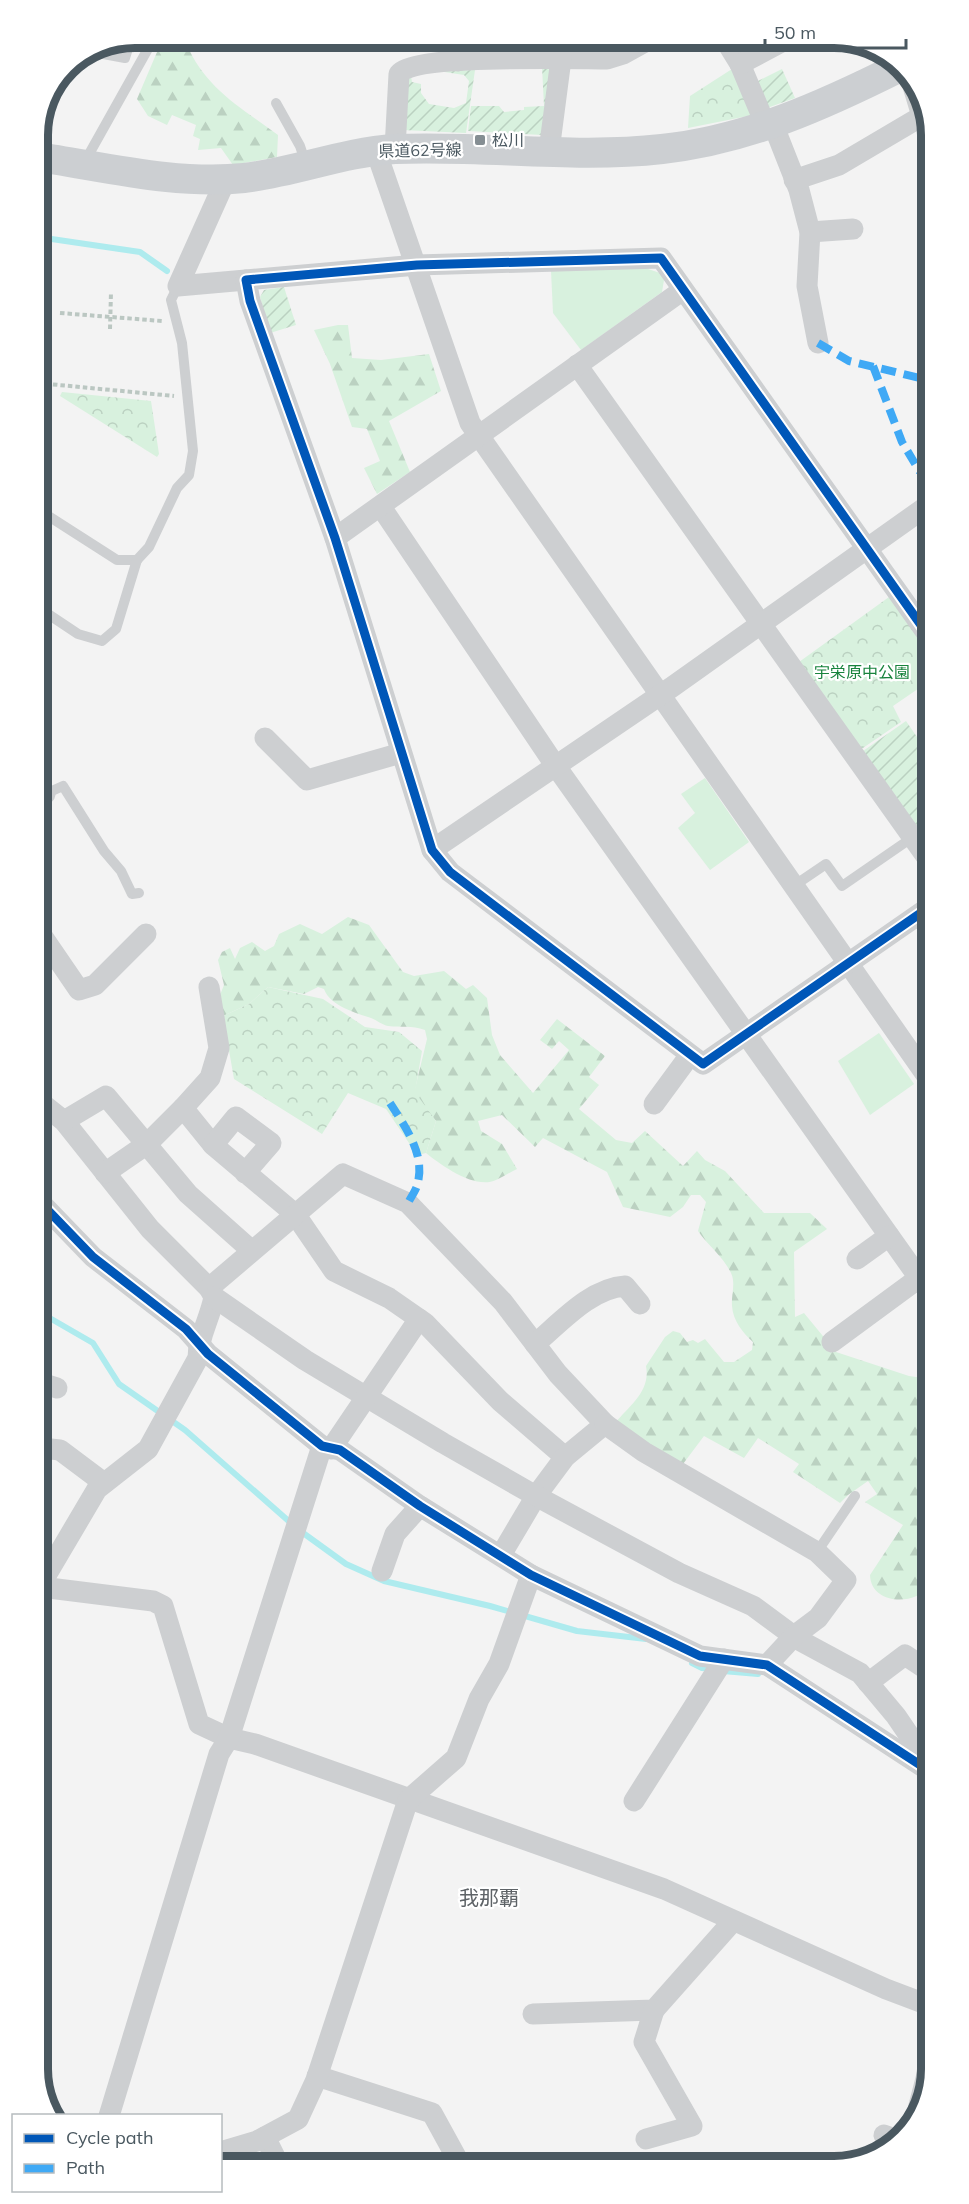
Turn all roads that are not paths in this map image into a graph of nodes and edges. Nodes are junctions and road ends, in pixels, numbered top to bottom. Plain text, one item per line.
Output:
1 (149, 48) edge
2 (457, 48) edge
3 (559, 48) edge
4 (634, 48) edge
5 (730, 48) edge
6 (770, 48) edge
7 (127, 49) edge
8 (126, 53) junction
9 (104, 54) edge
10 (561, 59) junction
11 (458, 61) junction
12 (141, 62) junction
13 (740, 64) junction
14 (892, 71) edge
15 (276, 104) dead end
16 (919, 118) edge
17 (770, 125) junction
18 (386, 150) junction
19 (549, 151) junction
20 (48, 159) edge
21 (84, 164) junction
22 (306, 164) junction
23 (226, 179) junction
24 (794, 180) junction
25 (853, 229) dead end
26 (810, 232) junction
27 (417, 265) junction
28 (246, 280) junction
29 (178, 286) junction
30 (683, 290) junction
31 (818, 343) dead end
32 (577, 365) junction
33 (477, 435) junction
34 (381, 507) junction
35 (921, 510) edge
36 (48, 516) edge
37 (335, 538) junction
38 (866, 549) junction
39 (137, 560) junction
40 (48, 614) edge
41 (762, 624) junction
42 (921, 625) edge
43 (662, 694) junction
44 (265, 738) dead end
45 (401, 753) junction
46 (555, 765) junction
47 (48, 793) edge
48 (913, 837) junction
49 (921, 849) edge
50 (432, 850) junction
51 (795, 885) junction
52 (139, 893) dead end
53 (921, 913) edge
54 (146, 934) dead end
55 (48, 945) edge
56 (848, 963) junction
57 (209, 987) dead end
58 (745, 1034) junction
59 (690, 1055) junction
60 (921, 1068) edge
61 (654, 1104) dead end
62 (48, 1108) edge
63 (183, 1108) junction
64 (64, 1121) junction
65 (147, 1144) junction
66 (213, 1145) junction
67 (105, 1173) junction
68 (245, 1173) junction
69 (295, 1214) junction
70 (48, 1215) edge
71 (889, 1236) junction
72 (251, 1250) junction
73 (857, 1258) dead end
74 (921, 1281) edge
75 (921, 1287) edge
76 (212, 1292) junction
77 (640, 1304) dead end
78 (419, 1319) junction
79 (198, 1342) junction
80 (832, 1342) dead end
81 (535, 1344) junction
82 (366, 1398) junction
83 (604, 1424) junction
84 (327, 1448) junction
85 (48, 1449) edge
86 (565, 1457) junction
87 (104, 1483) junction
88 (536, 1496) junction
89 (855, 1496) dead end
90 (420, 1506) junction
91 (817, 1552) junction
92 (501, 1556) junction
93 (382, 1571) dead end
94 (48, 1573) edge
95 (531, 1575) junction
96 (48, 1586) edge
97 (794, 1636) junction
98 (724, 1660) junction
99 (767, 1665) junction
100 (921, 1666) edge
101 (868, 1683) junction
102 (229, 1738) junction
103 (912, 1759) junction
104 (921, 1765) edge
105 (408, 1800) junction
106 (634, 1801) dead end
107 (734, 1921) junction
108 (921, 2002) edge
109 (654, 2010) junction
110 (533, 2014) dead end
111 (317, 2076) junction
112 (109, 2114) edge
113 (265, 2137) junction
114 (646, 2139) dead end
115 (222, 2151) edge
116 (274, 2156) edge
117 (456, 2156) edge

1 - 12 lane
2 - 11 street
3 - 10 street
4 - 10 street
5 - 13 street
6 - 13 street
7 - 8 lane
8 - 9 lane
8 - 12 lane
10 - 11 street
10 - 19 street
11 - 18 street
12 - 21 lane
13 - 17 street
14 - 17 main road, 県道62号線
15 - 22 lane
16 - 24 street
17 - 19 main road, 県道62号線
17 - 24 street
18 - 19 main road, 県道62号線
18 - 22 main road, 県道62号線
18 - 27 street
20 - 21 main road, 県道62号線
21 - 23 main road, 県道62号線
22 - 23 main road, 県道62号線
23 - 29 street
24 - 26 street
25 - 26 street
26 - 31 street
27 - 28 street
27 - 30 street
27 - 33 street
28 - 29 street
28 - 37 street
29 - 39 lane
30 - 32 street
30 - 38 street
32 - 33 street
32 - 41 street
33 - 34 street
33 - 43 street
34 - 37 street
34 - 46 street
35 - 38 street
36 - 39 lane
37 - 45 street
38 - 41 street
38 - 42 street
39 - 40 lane
41 - 43 street
41 - 48 street
43 - 46 street
43 - 51 street
44 - 45 street
45 - 50 street
46 - 50 street
46 - 58 street
47 - 52 lane
48 - 49 street
48 - 51 lane
50 - 59 street
51 - 56 street
53 - 56 street
54 - 55 street
56 - 58 street
56 - 60 street
57 - 63 street
58 - 59 street
58 - 71 street
59 - 61 street
62 - 64 street
63 - 65 street
63 - 66 street
64 - 65 street
64 - 67 street
65 - 67 street
65 - 72 street
66 - 68 street
66 - 68 street
67 - 76 street
68 - 69 street
69 - 72 street
69 - 78 street
69 - 81 street
70 - 79 street
71 - 73 street
71 - 74 street
72 - 76 street
75 - 80 street
76 - 79 street
76 - 82 street
77 - 81 street
78 - 82 street
78 - 86 street
79 - 84 street
79 - 87 street
81 - 83 street
82 - 84 street
82 - 88 street
83 - 86 street
83 - 91 street
84 - 90 street
84 - 102 street
85 - 87 street
86 - 88 street
87 - 94 street
88 - 92 street
88 - 97 street
89 - 91 lane
90 - 92 street
90 - 93 street
91 - 97 street
92 - 95 street
95 - 98 street
95 - 105 street
96 - 102 street
97 - 99 street
97 - 101 street
98 - 99 street
98 - 106 street
99 - 103 street
100 - 101 street
101 - 103 street
102 - 105 street
102 - 112 street
103 - 104 street
105 - 107 street
105 - 111 street
107 - 108 street
107 - 109 street
109 - 110 street
109 - 114 street
111 - 113 street
111 - 117 street
113 - 115 street
113 - 116 street

